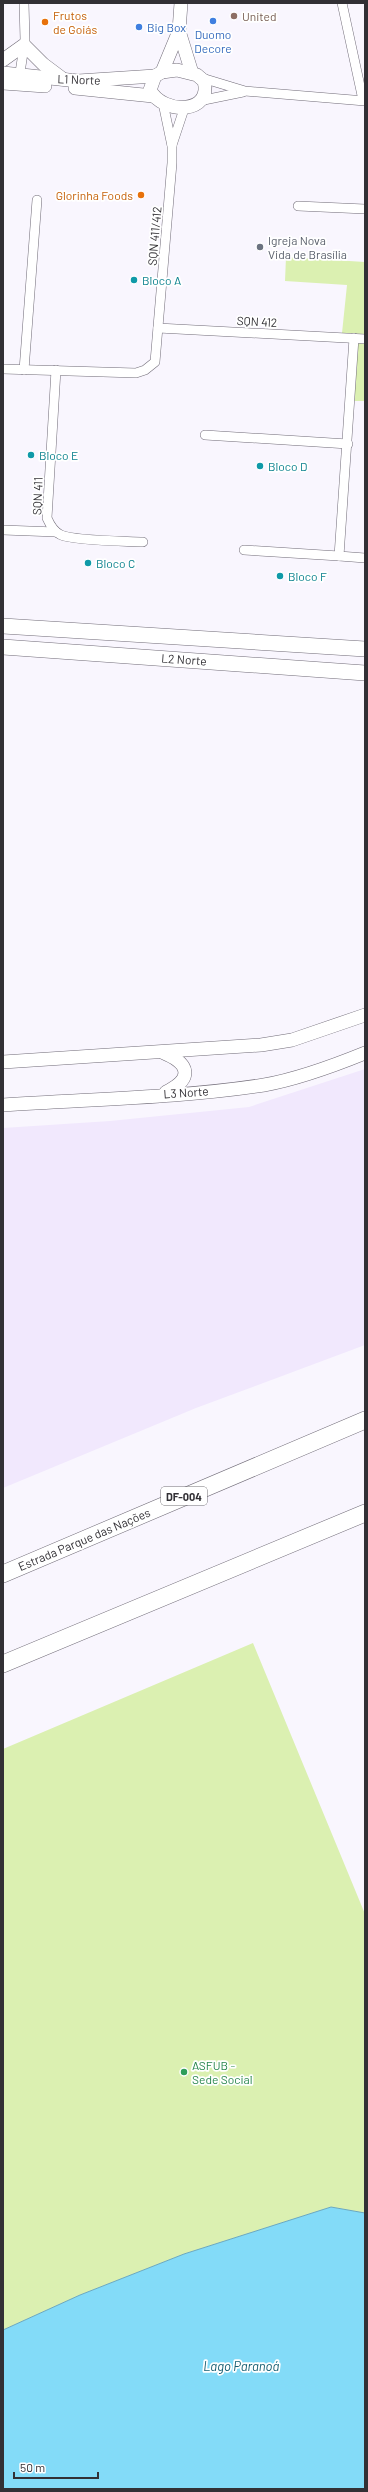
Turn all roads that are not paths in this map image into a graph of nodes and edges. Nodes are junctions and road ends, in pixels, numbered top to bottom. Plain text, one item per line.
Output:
1 (24, 3) edge
2 (181, 3) edge
3 (342, 3) edge
4 (179, 31) junction
5 (24, 45) junction
6 (3, 60) edge
7 (3, 73) edge
8 (158, 74) junction
9 (197, 75) junction
10 (63, 79) junction
11 (19, 80) junction
12 (3, 83) edge
13 (245, 91) junction
14 (158, 100) junction
15 (364, 100) edge
16 (199, 101) junction
17 (184, 109) junction
18 (172, 146) junction
19 (37, 200) dead end
20 (298, 206) dead end
21 (365, 209) edge
22 (158, 328) junction
23 (354, 338) junction
24 (365, 339) edge
25 (3, 369) edge
26 (24, 370) junction
27 (56, 370) junction
28 (205, 435) dead end
29 (348, 444) junction
30 (3, 530) edge
31 (56, 532) junction
32 (143, 542) dead end
33 (244, 550) dead end
34 (339, 556) junction
35 (365, 558) edge
36 (3, 626) edge
37 (81, 631) junction
38 (3, 647) edge
39 (365, 649) edge
40 (72, 651) junction
41 (365, 673) edge
42 (365, 1015) edge
43 (164, 1052) junction
44 (365, 1053) edge
45 (3, 1062) edge
46 (161, 1094) junction
47 (3, 1105) edge
48 (365, 1420) edge
49 (365, 1513) edge
50 (3, 1574) edge
51 (3, 1664) edge

1 - 5 street
2 - 4 main road
3 - 15 street
4 - 8 main road
4 - 9 main road
5 - 6 main road
5 - 10 main road
5 - 11 street
7 - 11 main road, L1 Norte
8 - 9 main road
8 - 10 main road, L1 Norte
8 - 14 main road
9 - 13 street
9 - 16 main road
10 - 11 main road, L1 Norte
11 - 12 main road, L1 Norte
11 - 14 main road, L1 Norte
13 - 15 street
13 - 16 street
14 - 17 main road
14 - 18 street, SQN 411/412
16 - 17 main road
17 - 18 street, SQN 411/412
18 - 22 street, SQN 411/412
19 - 26 street
20 - 21 street
22 - 23 street, SQN 412
22 - 27 street
23 - 24 street, SQN 412
23 - 29 street
25 - 26 street
26 - 27 street
27 - 31 street, SQN 411
28 - 29 street
29 - 34 street
30 - 31 street
31 - 32 street
33 - 34 street
34 - 35 street
36 - 37 main road, L2 Norte
37 - 39 main road, L2 Norte
37 - 40 main road
38 - 40 main road, L2 Norte
40 - 41 main road, L2 Norte
42 - 43 main road
43 - 45 main road
43 - 46 main road
44 - 46 main road, L3 Norte
46 - 47 main road, L3 Norte
48 - 50 highway, Estrada Parque das Nações / DF-004
49 - 51 highway

